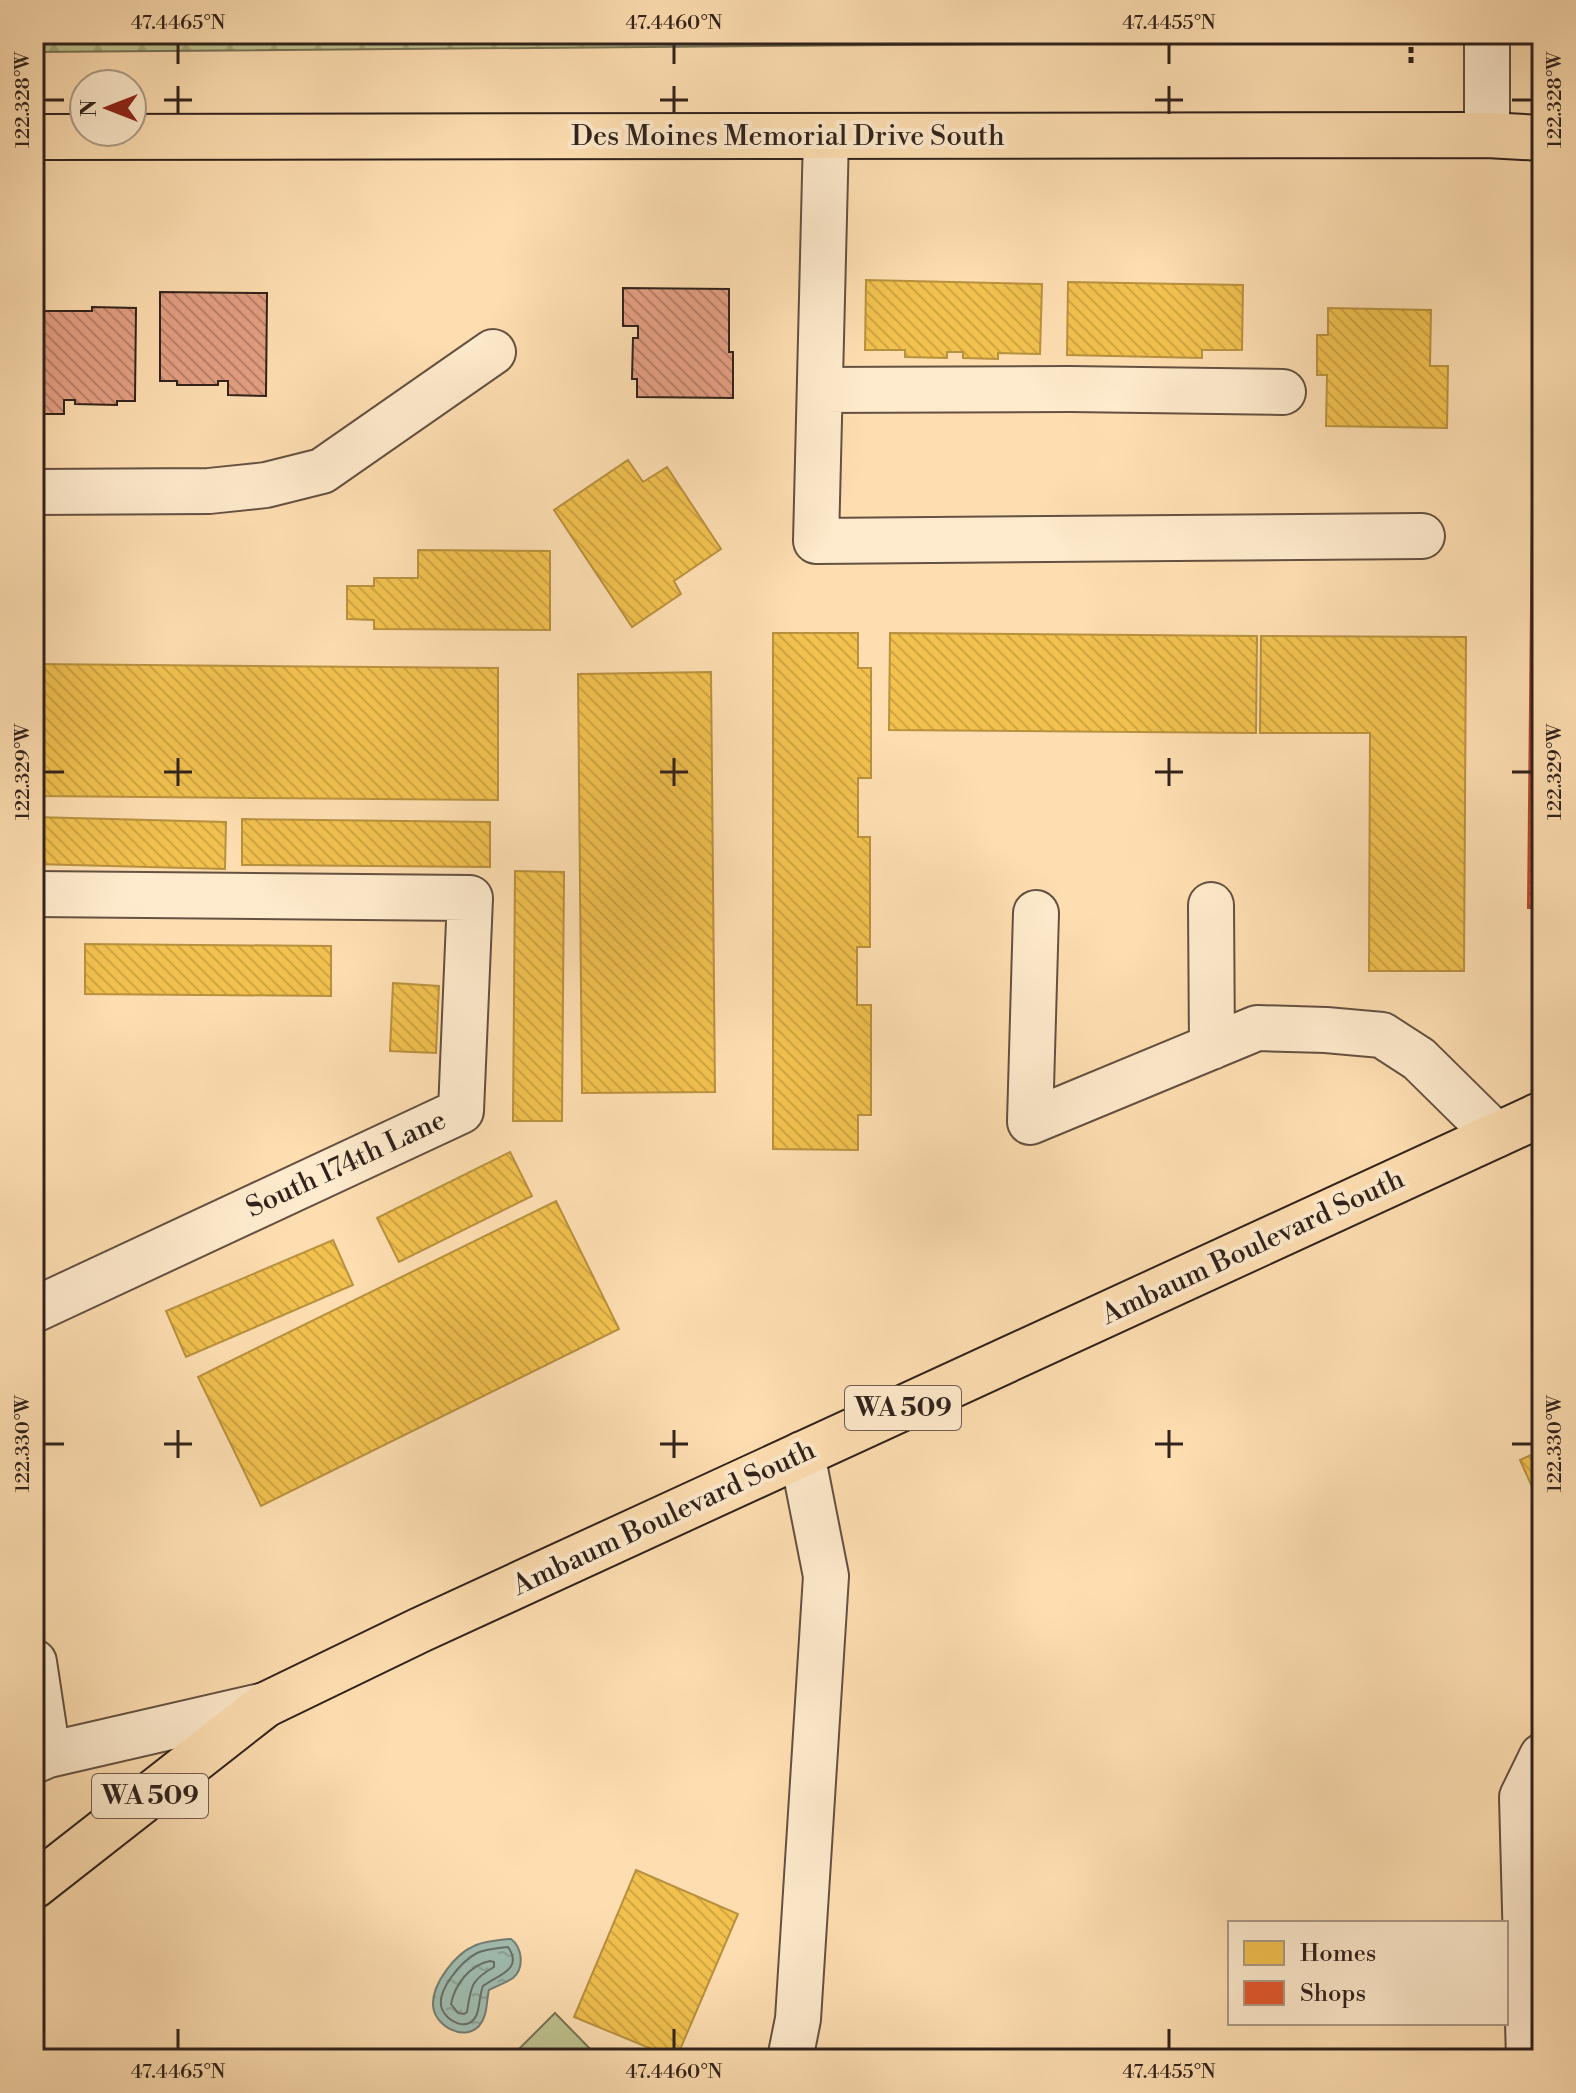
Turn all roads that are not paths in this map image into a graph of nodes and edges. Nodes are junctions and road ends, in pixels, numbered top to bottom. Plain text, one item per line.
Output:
1 (1487, 34) edge
2 (1487, 135) junction
3 (826, 136) junction
4 (34, 137) edge
5 (1542, 138) edge
6 (493, 352) dead end
7 (820, 390) junction
8 (1283, 392) dead end
9 (34, 492) edge
10 (1422, 536) dead end
11 (34, 894) edge
12 (1211, 905) dead end
13 (1036, 913) dead end
14 (1212, 1047) junction
15 (1542, 1114) edge
16 (1496, 1135) junction
17 (34, 1310) edge
18 (802, 1454) junction
19 (34, 1662) edge
20 (265, 1705) junction
21 (1542, 1756) edge
22 (41, 1758) edge
23 (34, 1886) edge
24 (790, 2059) edge
25 (1529, 2059) edge

1 - 2 street
2 - 3 main road, Des Moines Memorial Drive South
2 - 5 main road, Des Moines Memorial Drive South
3 - 4 main road, Des Moines Memorial Drive South
3 - 7 street
6 - 9 street
7 - 8 street
7 - 10 street
11 - 17 street, South 174th Lane
12 - 14 street
13 - 14 street
14 - 16 street
15 - 16 main road, Ambaum Boulevard South / WA 509
16 - 18 main road, Ambaum Boulevard South / WA 509
18 - 20 main road, Ambaum Boulevard South / WA 509
18 - 24 street
19 - 22 street
20 - 22 street, Ambaum Boulevard South
20 - 23 main road, WA 509
21 - 25 street

